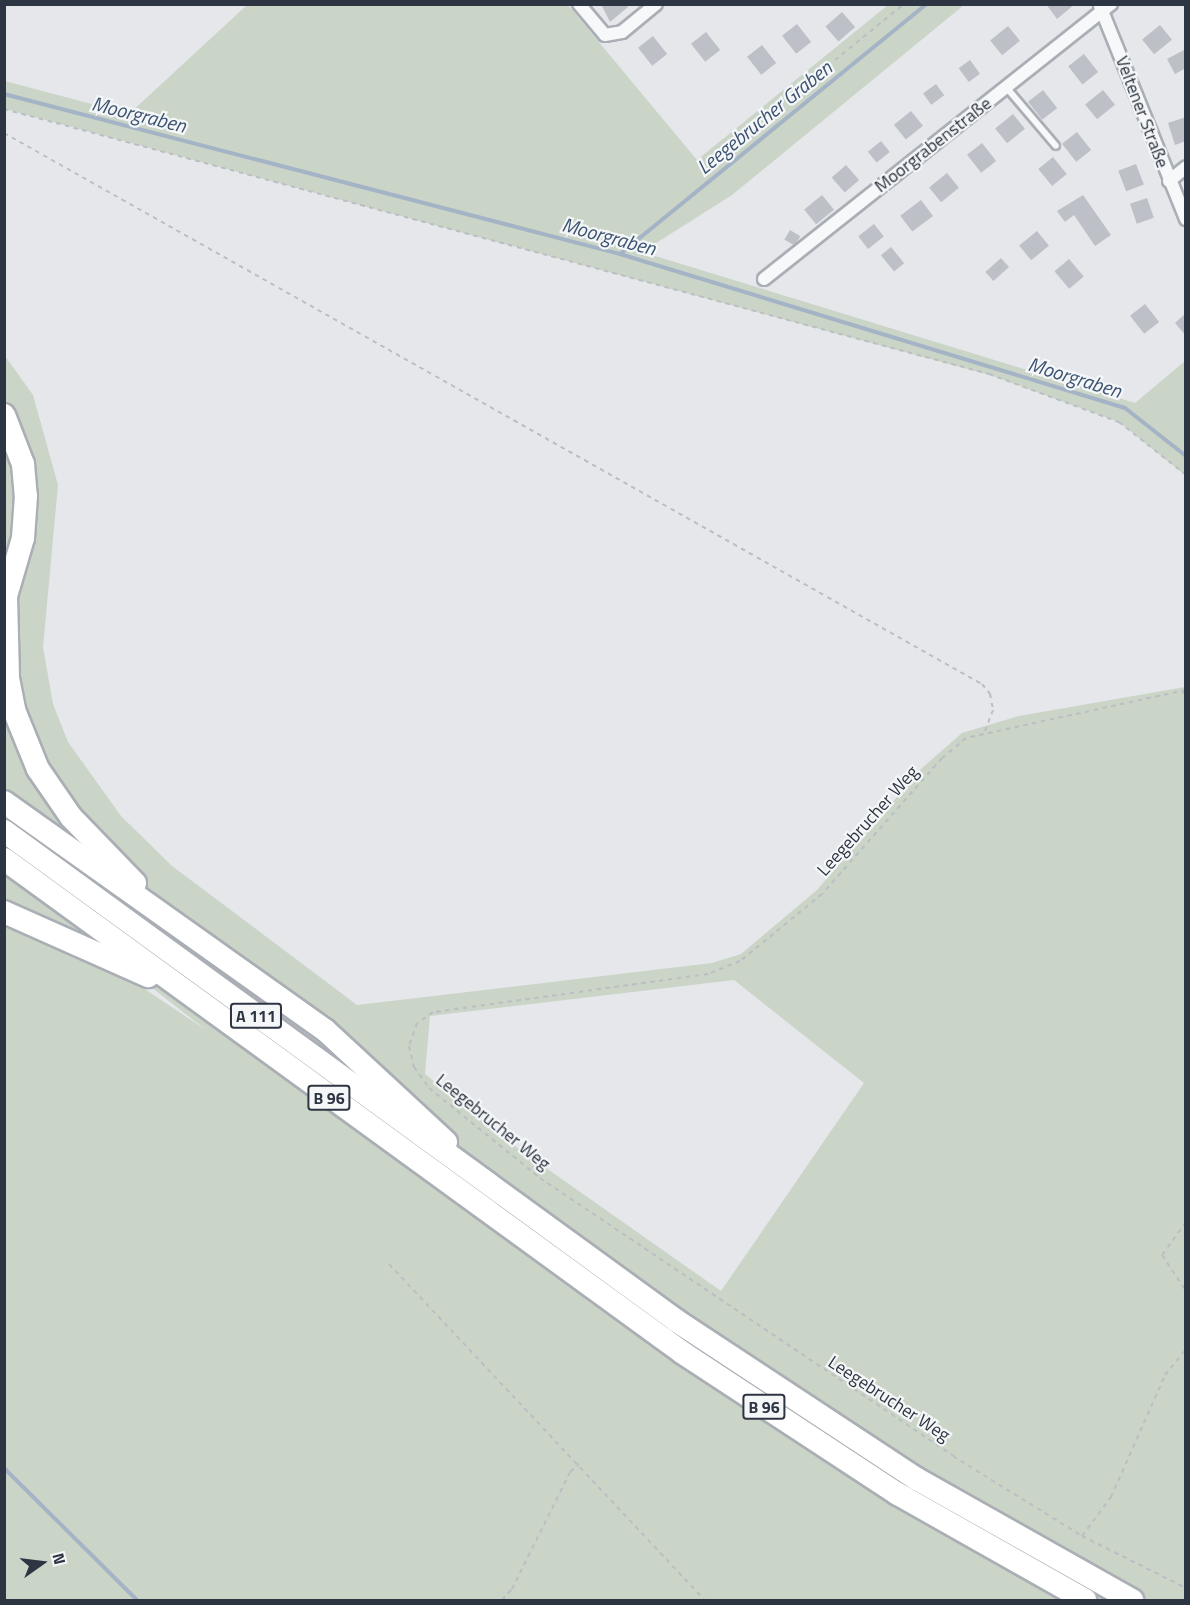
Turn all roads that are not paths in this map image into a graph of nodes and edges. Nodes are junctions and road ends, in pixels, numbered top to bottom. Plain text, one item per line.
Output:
1 (579, 4) edge
2 (657, 4) edge
3 (1104, 7) edge
4 (1006, 87) junction
5 (1056, 146) dead end
6 (1185, 167) edge
7 (1169, 181) junction
8 (1185, 219) edge
9 (764, 279) dead end
10 (4, 415) edge
11 (4, 802) edge
12 (4, 831) edge
13 (4, 859) edge
14 (4, 912) edge
15 (189, 934) junction
16 (201, 1004) junction
17 (508, 1201) junction
18 (1085, 1600) edge
19 (1132, 1600) edge

1 - 2 street
3 - 4 street, Moorgrabenstraße
3 - 7 street, Veltener Straße
4 - 5 lane
4 - 9 street, Moorgrabenstraße
6 - 7 street
7 - 8 street, Veltener Straße
10 - 15 highway
11 - 15 highway
12 - 17 highway, A 111
13 - 16 highway
14 - 16 highway
15 - 17 highway
16 - 18 highway, B 96
17 - 19 highway, B 96

